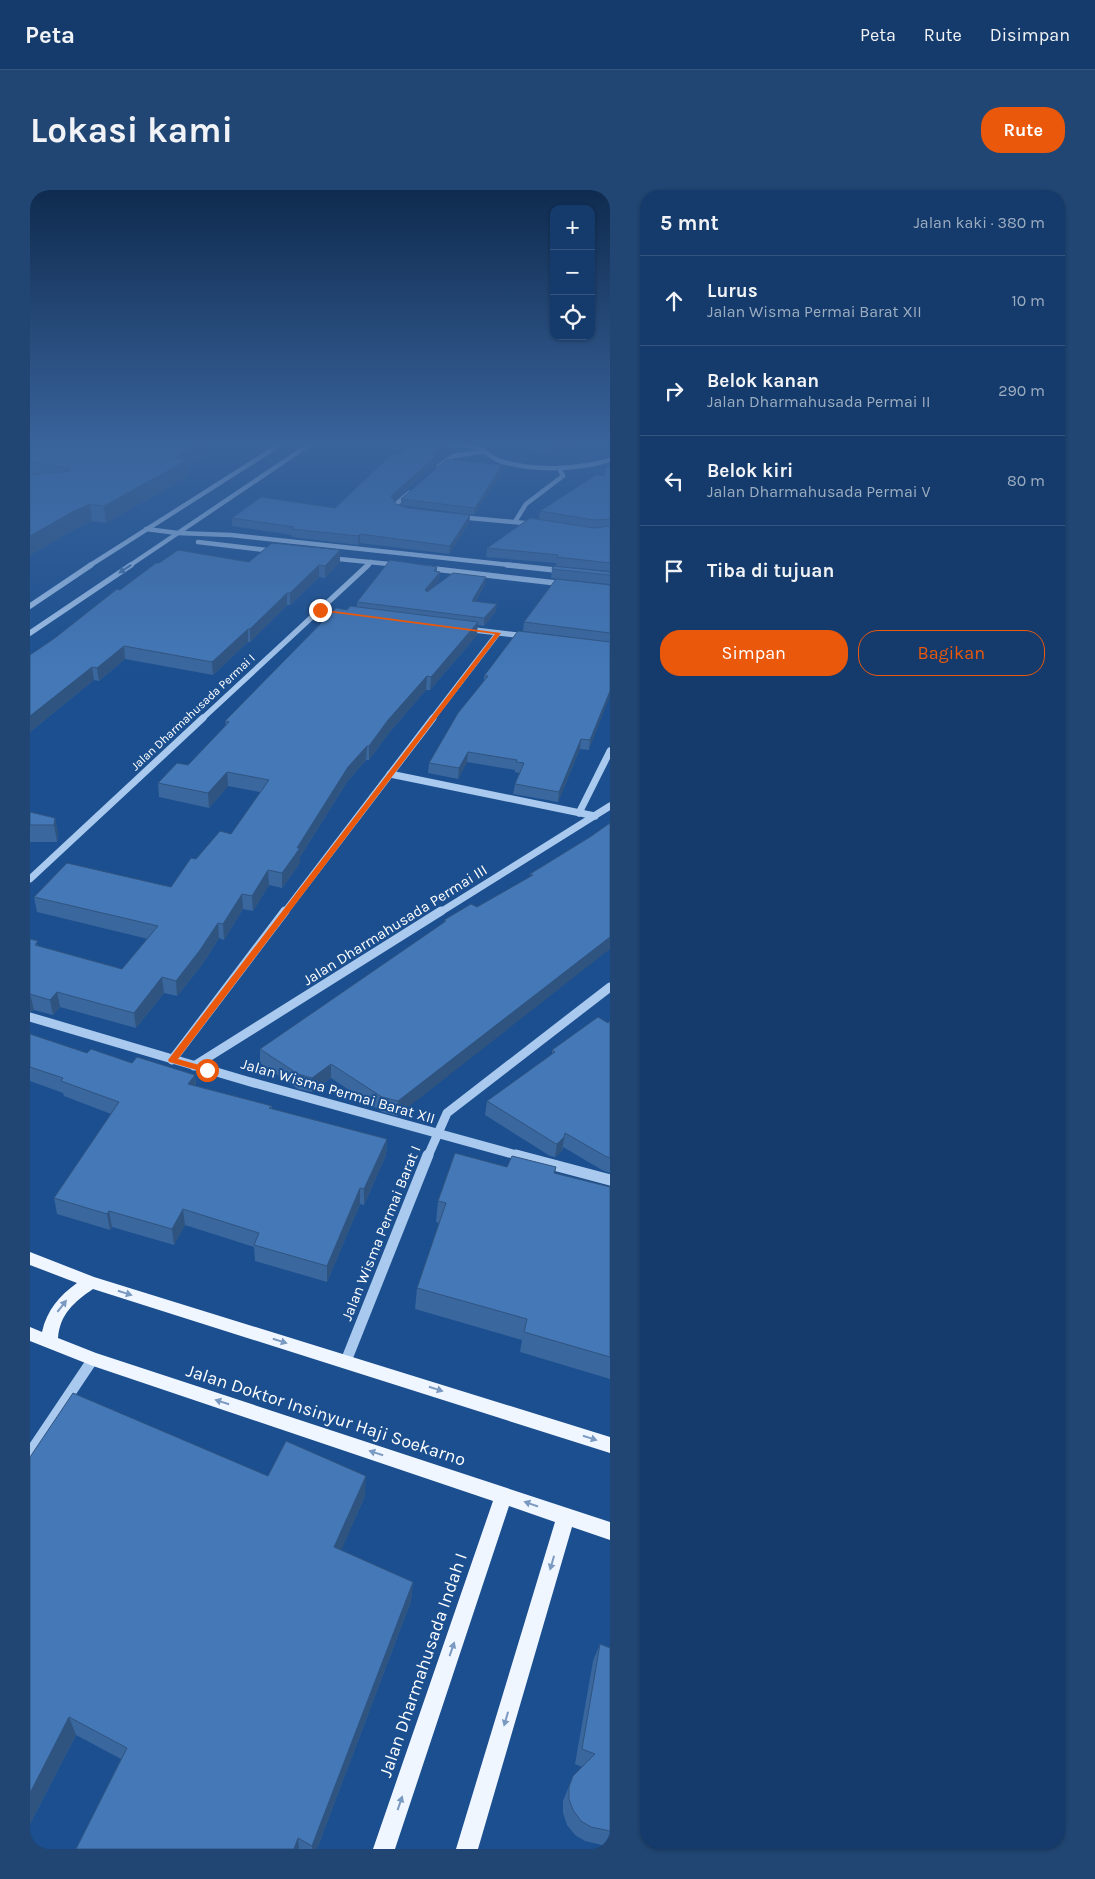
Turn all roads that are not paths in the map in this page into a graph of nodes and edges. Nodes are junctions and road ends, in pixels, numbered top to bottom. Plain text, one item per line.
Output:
1 (158, 521) edge
2 (195, 521) edge
3 (523, 521) edge
4 (541, 525) edge
5 (146, 529) junction
6 (178, 533) junction
7 (198, 542) dead end
8 (277, 552) edge
9 (324, 557) edge
10 (371, 562) junction
11 (409, 566) edge
12 (419, 568) edge
13 (575, 572) edge
14 (572, 584) edge
15 (30, 606) edge
16 (320, 610) junction
17 (329, 611) dead end
18 (461, 628) edge
19 (30, 633) edge
20 (498, 633) junction
21 (536, 637) edge
22 (610, 751) edge
23 (390, 774) junction
24 (610, 806) edge
25 (579, 813) junction
26 (594, 816) junction
27 (30, 879) edge
28 (610, 987) edge
29 (30, 1017) edge
30 (172, 1060) junction
31 (194, 1066) junction
32 (436, 1135) junction
33 (610, 1180) edge
34 (30, 1258) edge
35 (91, 1282) junction
36 (30, 1334) edge
37 (49, 1342) junction
38 (93, 1359) junction
39 (346, 1361) junction
40 (610, 1444) edge
41 (30, 1453) edge
42 (504, 1495) junction
43 (566, 1516) junction
44 (610, 1531) edge
45 (384, 1849) edge
46 (467, 1849) edge

1 - 5 street
2 - 6 street
3 - 4 street
5 - 6 street
5 - 15 street
6 - 13 street
6 -> 19 street
7 - 8 street
9 - 10 street
10 - 11 street
10 - 16 street, Jalan Dharmahusada Permai I
12 - 14 street
16 - 17 street
16 - 27 street, Jalan Dharmahusada Permai I
18 - 20 street
20 - 21 street
20 - 23 street
22 - 25 street
23 - 25 street
23 - 30 street
24 - 26 street, Jalan Dharmahusada Permai III
25 - 26 street
26 - 31 street, Jalan Dharmahusada Permai III
28 - 32 street, Jalan Wisma Permai Barat I
29 - 30 street, Jalan Wisma Permai Barat XII
30 - 31 street, Jalan Wisma Permai Barat XII
31 - 32 street, Jalan Wisma Permai Barat XII
32 - 33 street, Jalan Wisma Permai Barat XII
32 - 39 street, Jalan Wisma Permai Barat I
34 - 35 main road
37 -> 35 main road
35 -> 39 main road
36 - 37 main road, Jalan Doktor Insinyur Haji Soekarno
37 - 38 main road, Jalan Doktor Insinyur Haji Soekarno
38 - 41 street
42 -> 38 main road, Jalan Doktor Insinyur Haji Soekarno
39 -> 40 main road
43 -> 42 main road, Jalan Doktor Insinyur Haji Soekarno
45 -> 42 main road, Jalan Dharmahusada Indah I
43 - 44 main road, Jalan Doktor Insinyur Haji Soekarno
43 -> 46 main road

